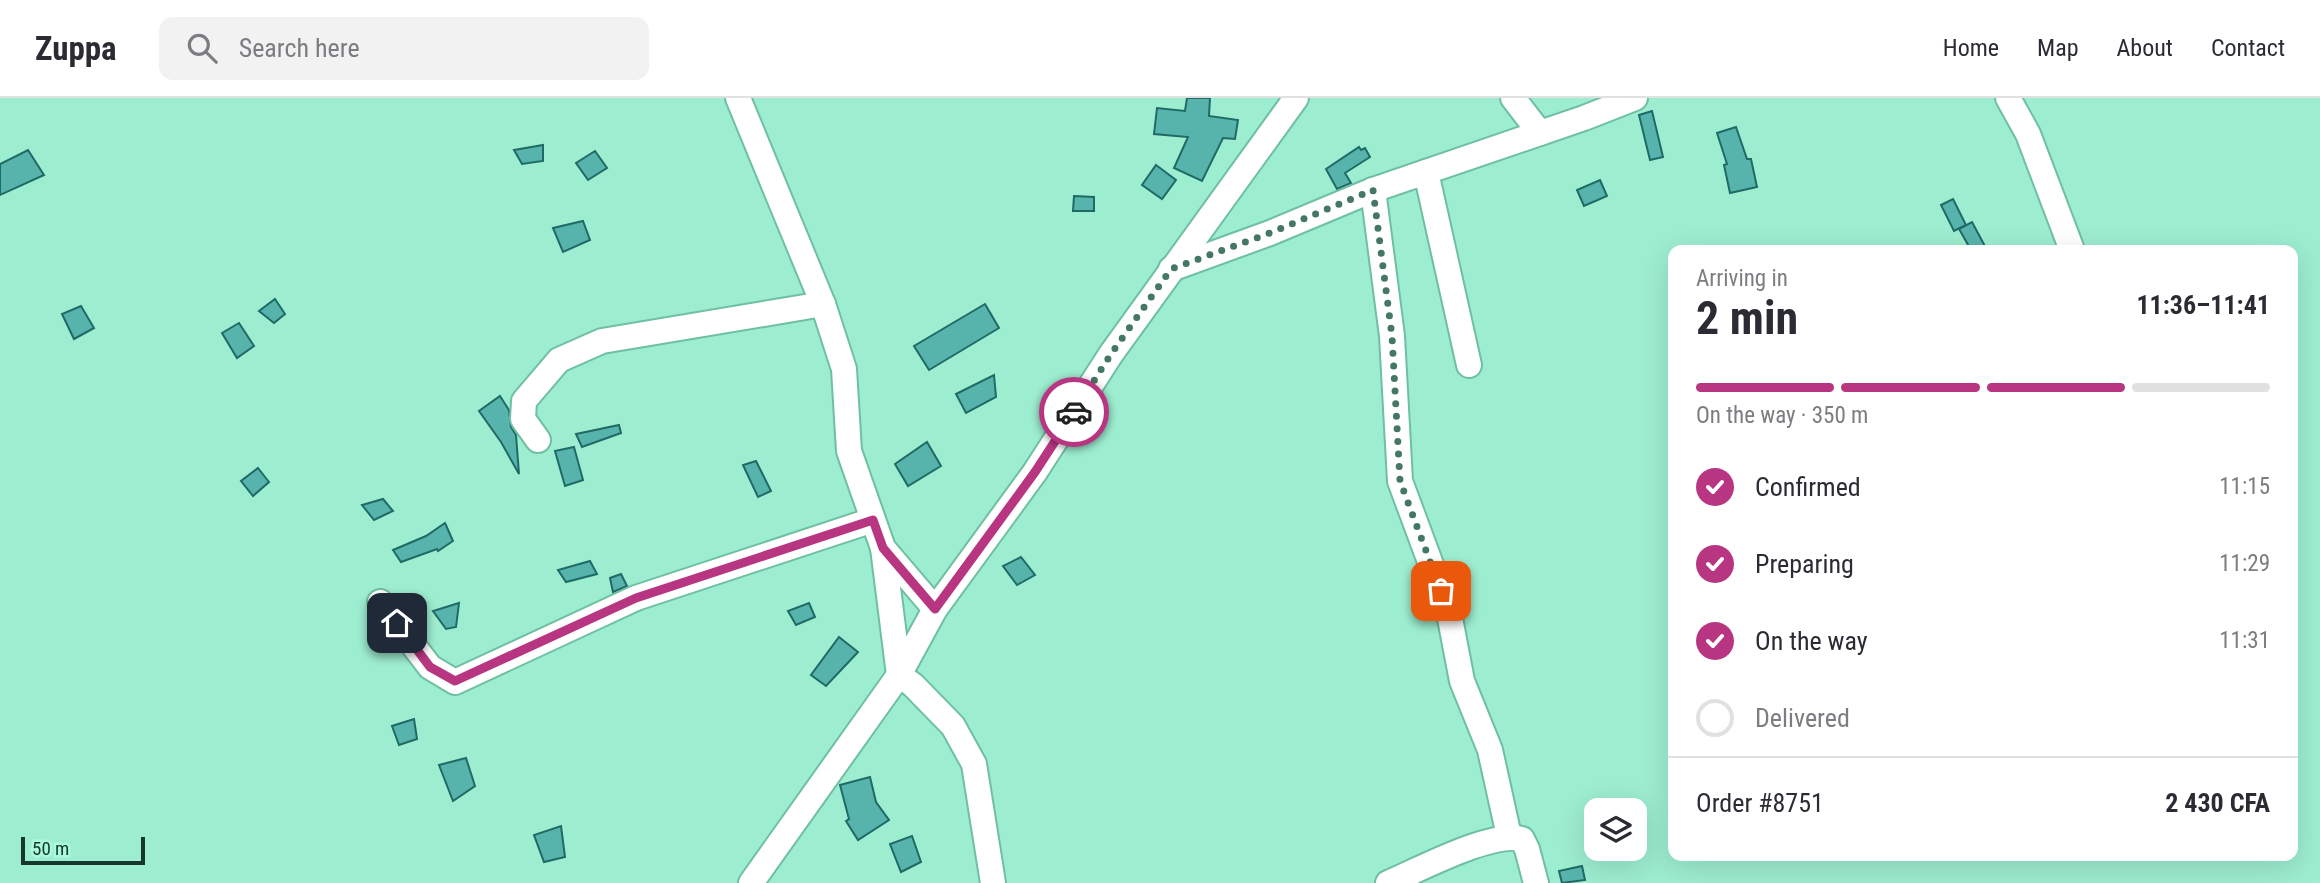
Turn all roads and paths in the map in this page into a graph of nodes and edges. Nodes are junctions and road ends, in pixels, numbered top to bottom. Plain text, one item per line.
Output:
1 (738, 98) edge
2 (1296, 98) edge
3 (1513, 98) edge
4 (1635, 98) edge
5 (2008, 98) edge
6 (1540, 133) junction
7 (1426, 172) junction
8 (1373, 190) junction
9 (2070, 245) edge
10 (1171, 269) junction
11 (823, 304) junction
12 (1469, 365) dead end
13 (538, 440) dead end
14 (873, 520) junction
15 (883, 548) junction
16 (380, 602) dead end
17 (935, 609) junction
18 (899, 675) junction
19 (1509, 836) junction
20 (751, 883) edge
21 (993, 883) edge
22 (1388, 883) edge
23 (1536, 883) edge

1 - 11 street
2 - 10 street
3 - 6 street
4 - 6 street
5 - 9 street
6 - 7 street
7 - 8 street
7 - 12 street
8 - 10 street
8 - 19 street
10 - 17 street
11 - 13 street
11 - 14 street
14 - 15 street
14 - 16 street
15 - 17 street
15 - 18 street
17 - 18 street
18 - 20 street
18 - 21 street
19 - 22 street
19 - 23 street

